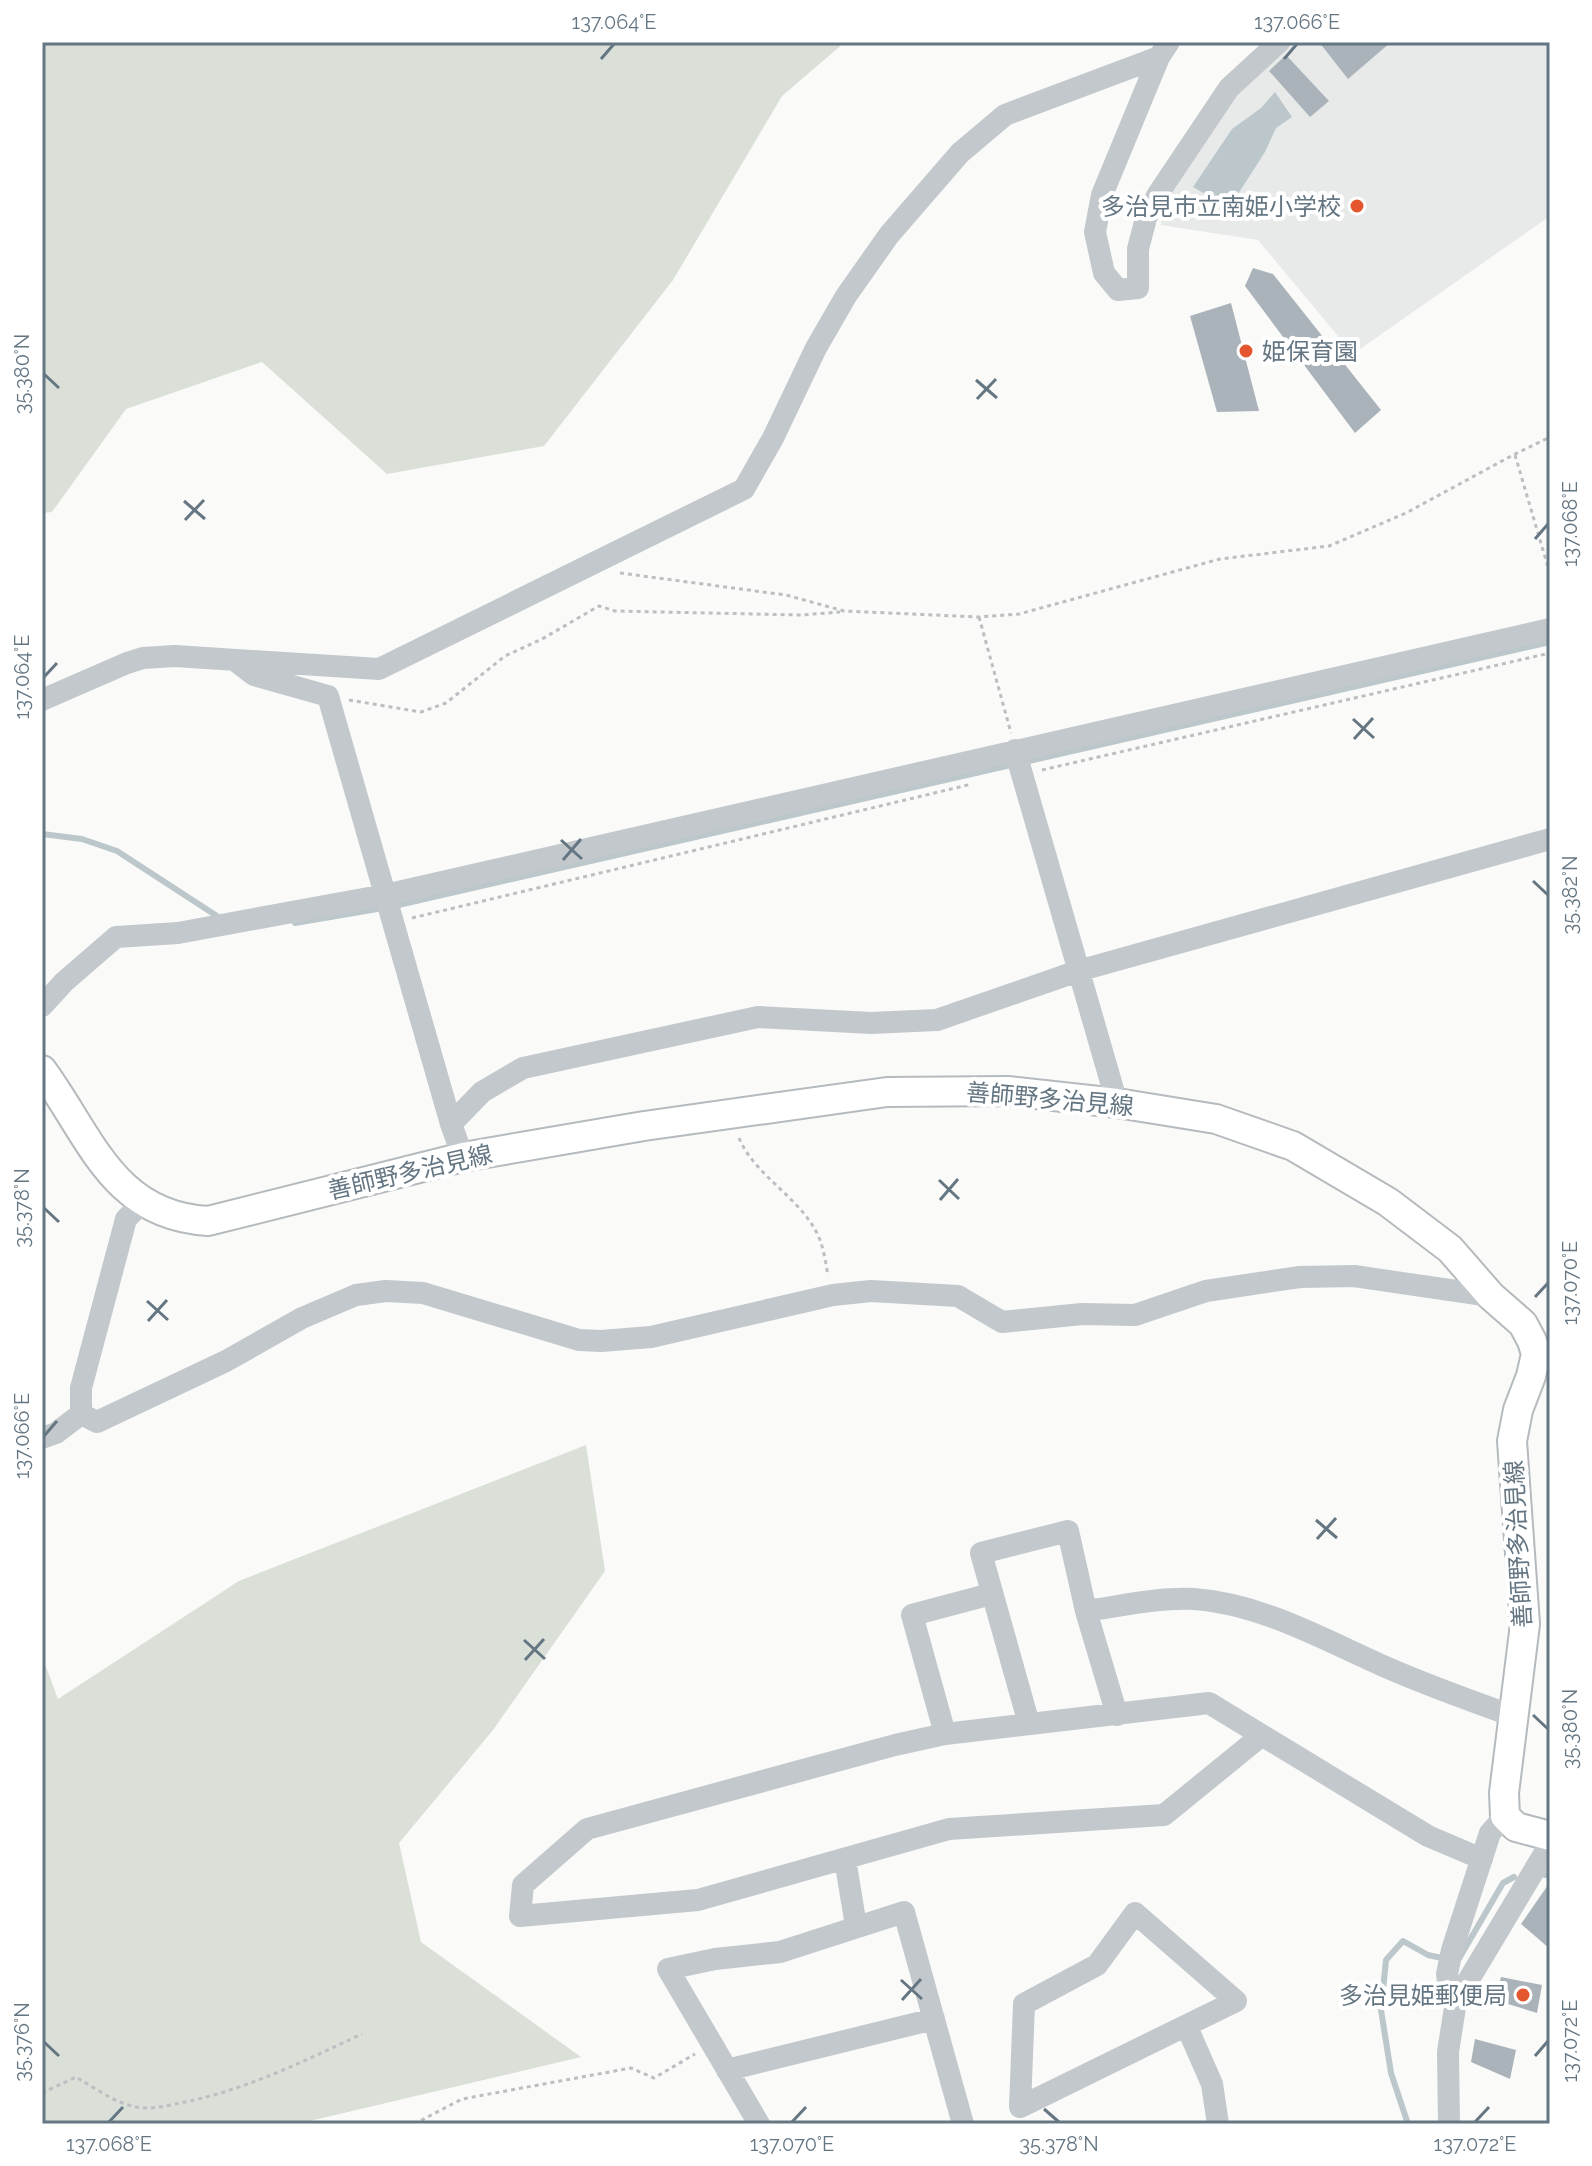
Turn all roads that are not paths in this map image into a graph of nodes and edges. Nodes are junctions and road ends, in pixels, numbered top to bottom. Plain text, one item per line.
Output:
1 (1279, 42) edge
2 (1164, 50) edge
3 (1550, 629) edge
4 (234, 660) junction
5 (42, 700) edge
6 (1015, 750) junction
7 (1550, 839) edge
8 (385, 896) junction
9 (1078, 971) junction
10 (42, 1006) edge
11 (42, 1070) edge
12 (1117, 1103) junction
13 (451, 1124) junction
14 (463, 1157) junction
15 (142, 1203) junction
16 (1491, 1296) junction
17 (1542, 1348) edge
18 (81, 1414) junction
19 (42, 1438) edge
20 (991, 1594) junction
21 (1086, 1611) junction
22 (1117, 1715) junction
23 (1513, 1716) junction
24 (1029, 1724) junction
25 (945, 1734) junction
26 (1261, 1736) junction
27 (1505, 1816) junction
28 (1550, 1836) edge
29 (1550, 1844) edge
30 (845, 1859) junction
31 (1482, 1859) junction
32 (856, 1926) junction
33 (1456, 2001) junction
34 (934, 2019) junction
35 (1187, 2027) junction
36 (727, 2070) junction
37 (759, 2124) edge
38 (963, 2124) edge
39 (1218, 2124) edge
40 (1449, 2124) edge

1 - 2 street
2 - 4 street
3 - 6 street
4 - 5 street
4 - 8 street
6 - 8 street
6 - 9 street
7 - 9 street
8 - 10 street
8 - 13 street
9 - 12 street
9 - 13 street
11 - 15 main road, 善師野多治見線
12 - 14 main road, 善師野多治見線
12 - 16 main road, 善師野多治見線
13 - 14 street
14 - 15 main road, 善師野多治見線
15 - 18 street
16 - 17 main road, 善師野多治見線
16 - 18 street
17 - 23 main road, 善師野多治見線
18 - 19 street
20 - 21 street
20 - 24 street
20 - 25 street
21 - 22 street
21 - 23 street
22 - 24 street
22 - 26 street
23 - 27 main road, 善師野多治見線
24 - 25 street
25 - 30 street
26 - 30 street
26 - 31 street
27 - 28 main road
27 - 31 street
29 - 33 street
30 - 32 street
31 - 33 street
32 - 34 street
32 - 36 street
33 - 40 street
34 - 36 street
34 - 38 street
35 - 35 street
35 - 39 street
36 - 37 street

